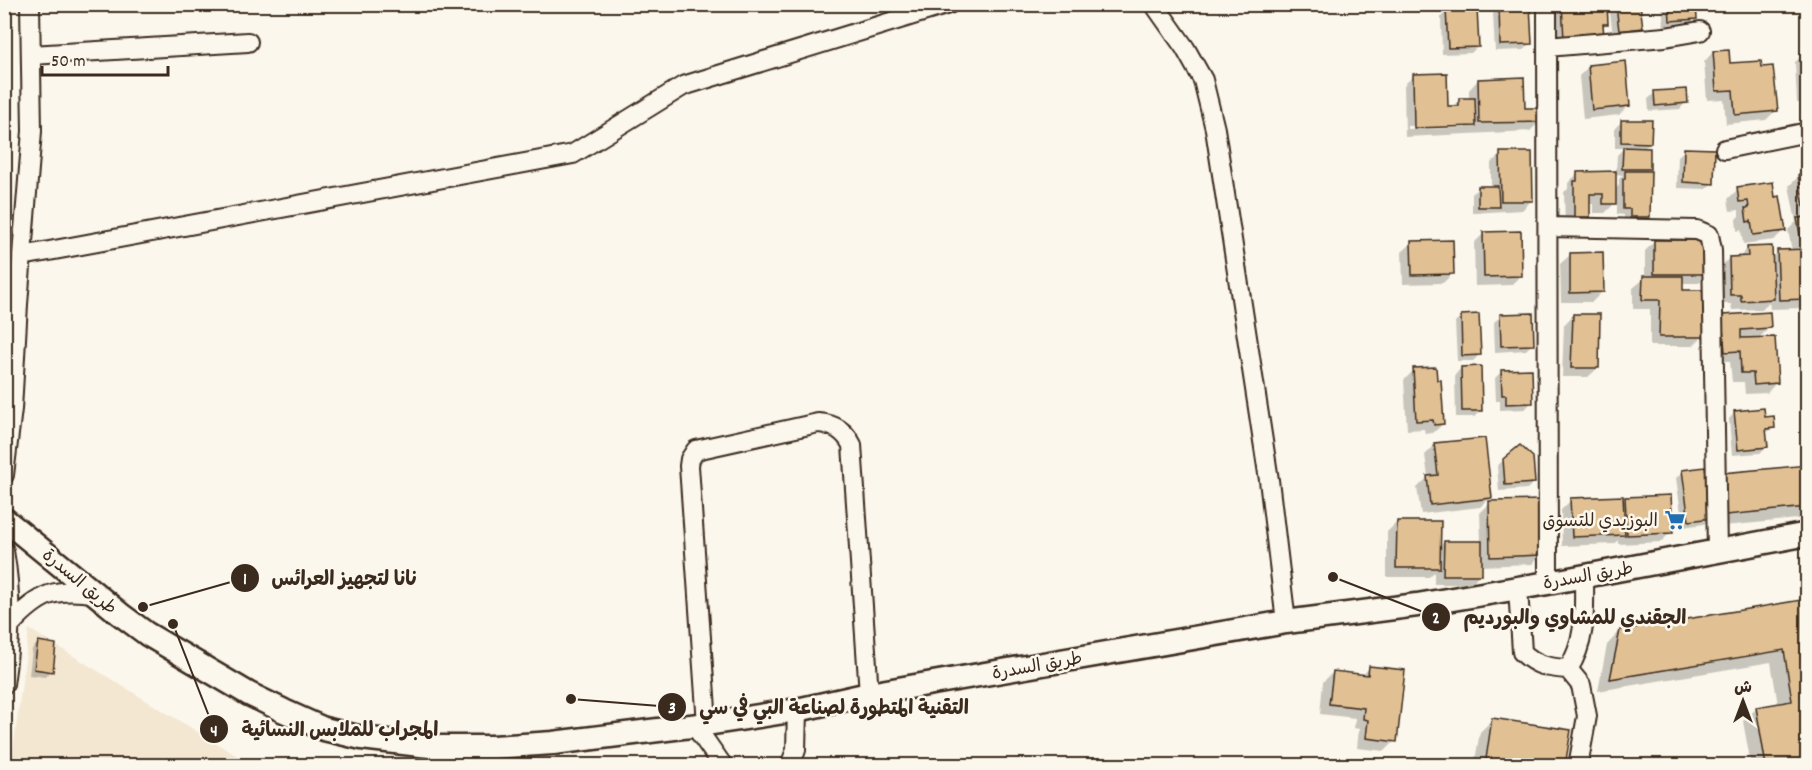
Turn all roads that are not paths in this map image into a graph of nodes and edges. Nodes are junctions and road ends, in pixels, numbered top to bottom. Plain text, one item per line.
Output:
1 (30, 4) edge
2 (949, 4) edge
3 (1155, 4) edge
4 (1547, 4) edge
5 (1700, 31) dead end
6 (248, 42) dead end
7 (1547, 46) junction
8 (31, 55) junction
9 (1808, 132) edge
10 (1725, 149) dead end
11 (1548, 227) junction
12 (22, 256) junction
13 (11, 303) edge
14 (4, 475) edge
15 (4, 519) edge
16 (1808, 534) edge
17 (4, 551) edge
18 (1717, 551) junction
19 (1584, 576) junction
20 (1548, 583) junction
21 (1518, 588) junction
22 (97, 594) junction
23 (1286, 622) junction
24 (11, 624) junction
25 (1568, 669) junction
26 (4, 684) edge
27 (869, 694) junction
28 (797, 710) junction
29 (701, 725) junction
30 (437, 756) edge
31 (723, 765) edge
32 (790, 765) edge
33 (1578, 765) edge

1 - 8 street
2 - 12 street
3 - 23 street
4 - 7 street
5 - 7 street
6 - 8 street
7 - 11 street
8 - 12 street
9 - 10 street
11 - 18 street
11 - 20 street
12 - 13 street
13 - 14 street
15 - 22 main road, طريق السدرة
16 - 18 main road, طريق السدرة
17 - 24 street
18 - 19 main road, طريق السدرة
19 - 20 main road, طريق السدرة
19 - 25 street
20 - 21 main road, طريق السدرة
21 - 23 main road, طريق السدرة
21 - 25 street
22 - 24 street
22 - 30 main road, طريق السدرة
23 - 27 main road, طريق السدرة
24 - 26 street
25 - 33 street
27 - 28 main road, طريق السدرة
27 - 29 street
28 - 29 main road, طريق السدرة
28 - 32 street
29 - 30 main road, طريق السدرة
29 - 31 street

